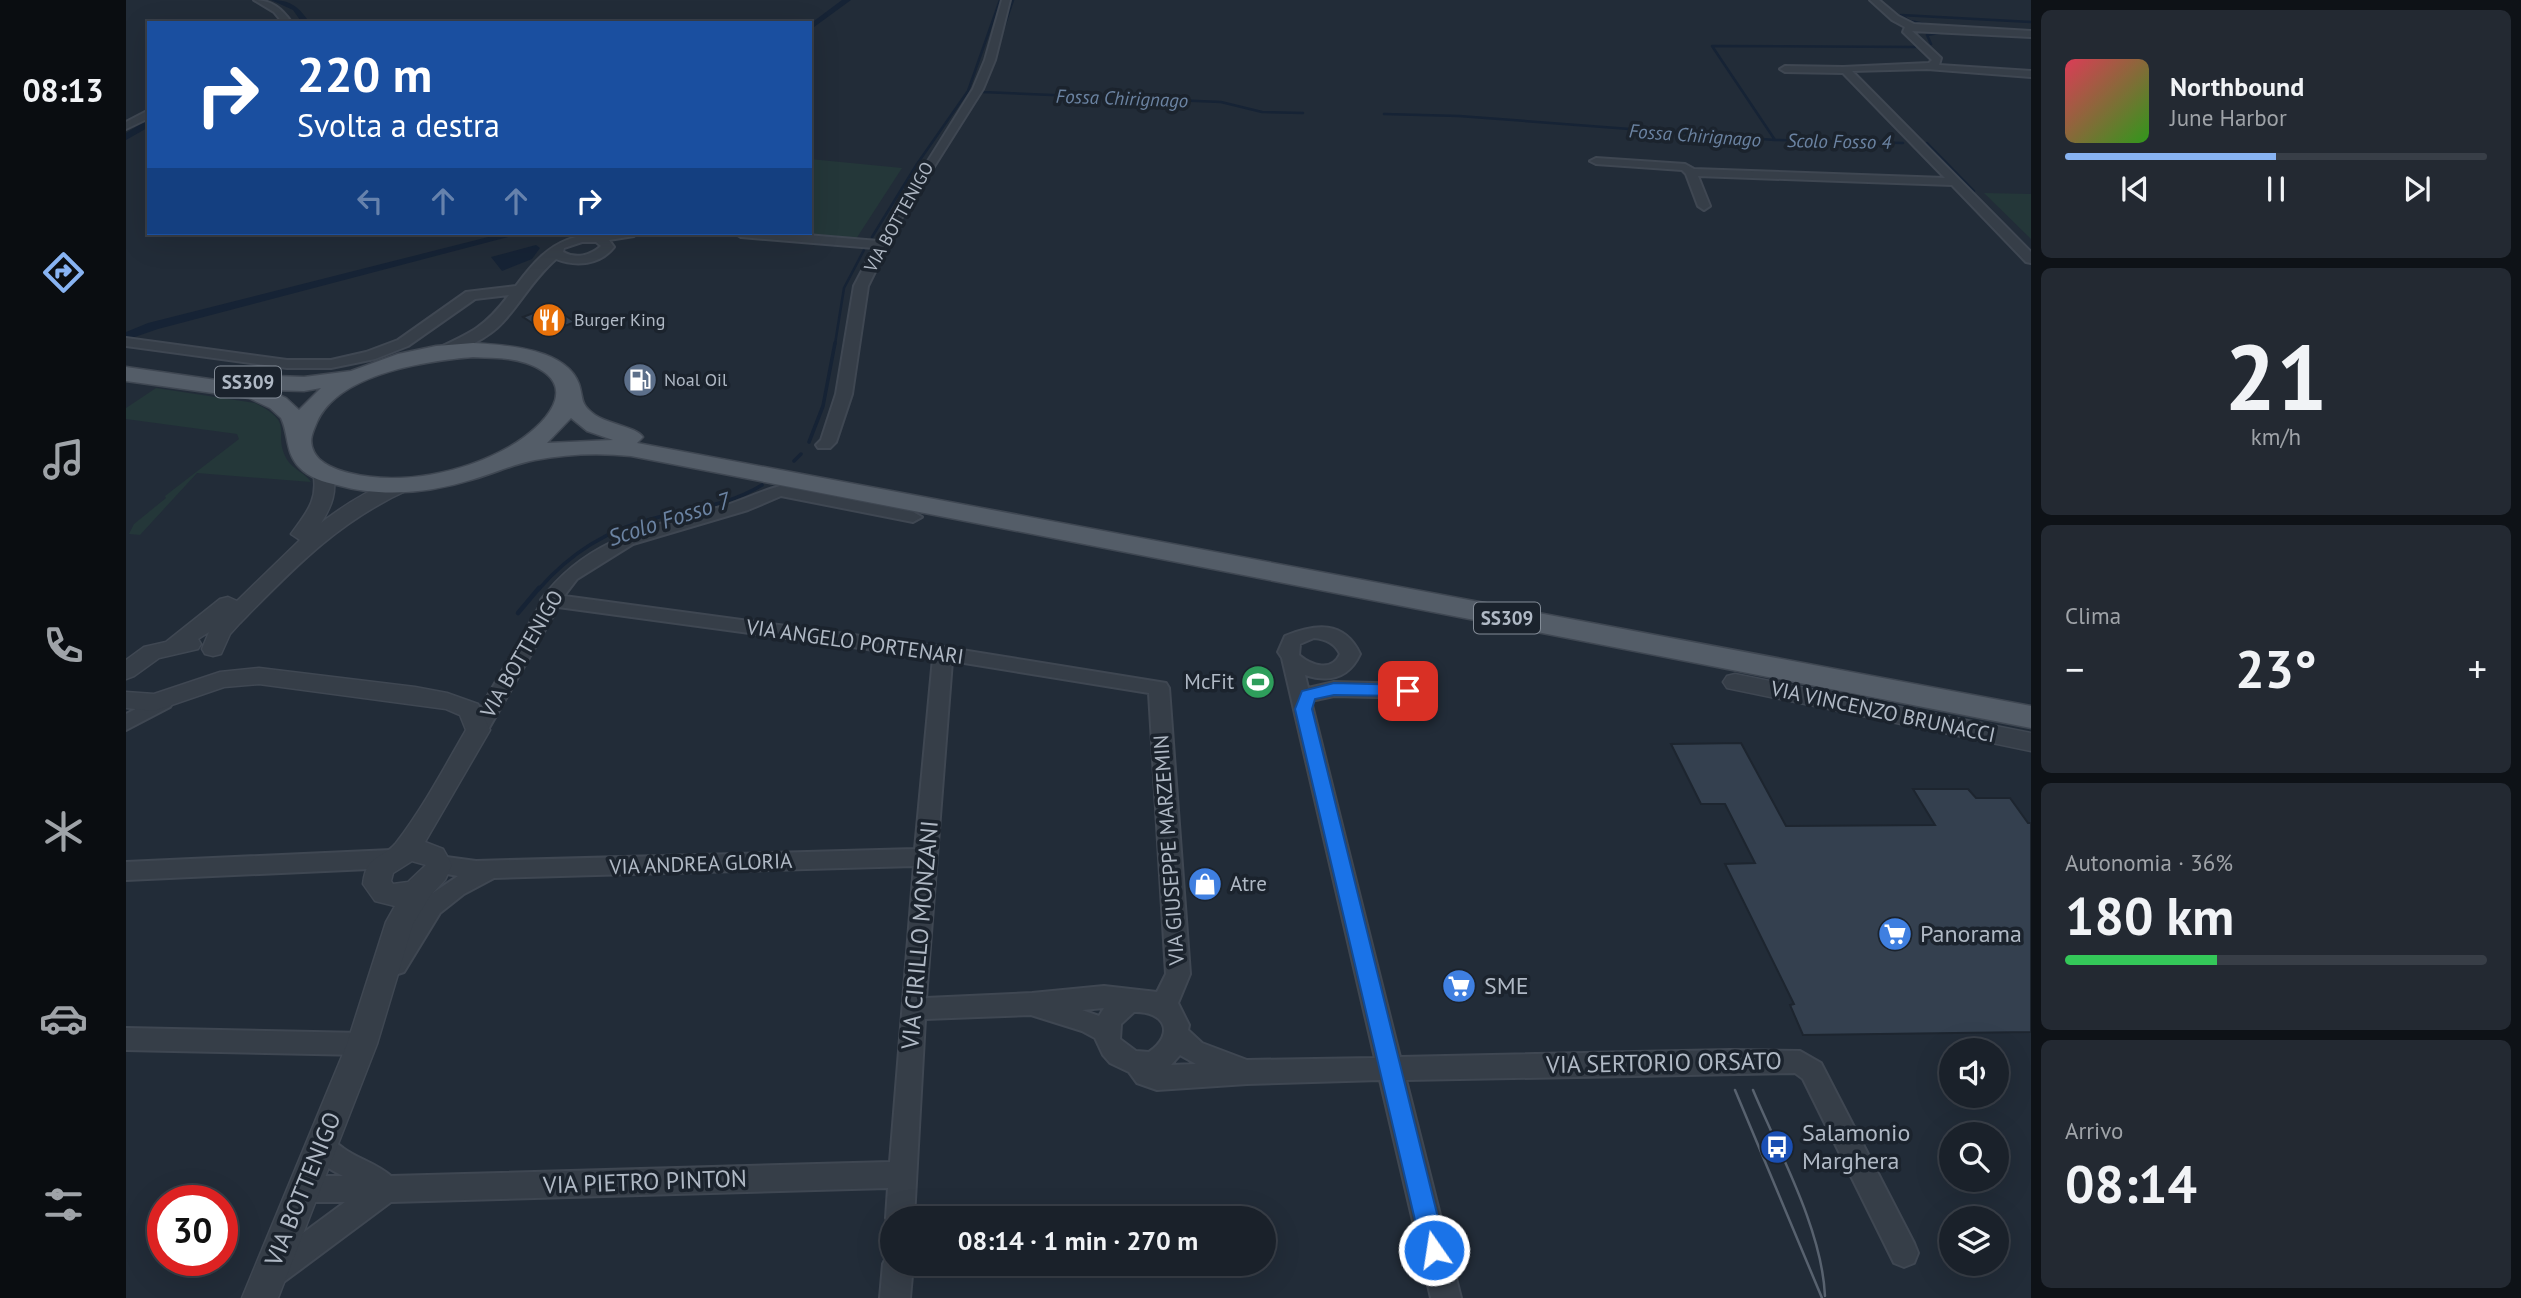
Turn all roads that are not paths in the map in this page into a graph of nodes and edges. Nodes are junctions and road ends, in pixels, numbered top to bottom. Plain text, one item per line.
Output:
1 (258, 0) edge
2 (1006, 0) edge
3 (1874, 0) edge
4 (286, 21) edge
5 (1912, 27) junction
6 (1924, 29) junction
7 (2031, 34) edge
8 (1921, 44) junction
9 (1930, 67) junction
10 (1785, 69) dead end
11 (1846, 70) junction
12 (2031, 74) edge
13 (147, 114) edge
14 (126, 126) edge
15 (1596, 161) dead end
16 (1691, 172) junction
17 (1955, 182) junction
18 (1704, 206) dead end
19 (615, 235) edge
20 (628, 235) edge
21 (764, 235) edge
22 (592, 238) junction
23 (882, 245) junction
24 (608, 247) junction
25 (561, 256) junction
26 (2031, 259) edge
27 (518, 290) junction
28 (497, 321) junction
29 (131, 343) edge
30 (441, 352) junction
31 (508, 352) junction
32 (126, 365) edge
33 (369, 372) junction
34 (126, 374) edge
35 (569, 400) junction
36 (298, 438) junction
37 (824, 445) dead end
38 (507, 459) junction
39 (323, 472) junction
40 (405, 484) junction
41 (913, 516) dead end
42 (550, 600) junction
43 (1525, 621) junction
44 (175, 645) junction
45 (213, 649) junction
46 (943, 653) junction
47 (1291, 659) junction
48 (1334, 670) junction
49 (126, 671) edge
50 (1735, 682) joint
51 (197, 688) junction
52 (1159, 688) joint
53 (1359, 690) junction
54 (126, 700) edge
55 (163, 702) junction
56 (1306, 702) junction
57 (2031, 703) edge
58 (2031, 717) edge
59 (126, 723) edge
60 (478, 730) junction
61 (2031, 742) edge
62 (926, 857) junction
63 (483, 870) junction
64 (126, 871) edge
65 (409, 877) junction
66 (383, 983) junction
67 (1134, 1001) junction
68 (1032, 1004) junction
69 (1160, 1006) junction
70 (913, 1009) junction
71 (1106, 1032) junction
72 (1177, 1036) junction
73 (126, 1039) edge
74 (362, 1044) junction
75 (1137, 1062) junction
76 (1391, 1069) junction
77 (1247, 1072) junction
78 (321, 1144) junction
79 (903, 1175) junction
80 (303, 1189) junction
81 (386, 1189) junction
82 (901, 1206) edge
83 (1904, 1253) dead end
84 (897, 1276) edge
85 (263, 1289) edge
86 (895, 1298) edge
87 (1446, 1298) edge

1 - 4 street
2 - 23 street, VIA BOTTENIGO
3 - 5 street
5 - 6 street
5 - 8 street
6 - 7 street
6 - 8 street
8 - 9 street
9 - 11 street
9 - 12 street
10 - 11 street
11 - 17 street
13 - 14 street
15 - 16 street
16 - 17 street
16 - 18 street
17 - 26 street
19 - 22 street
20 - 24 street
21 - 23 street
22 - 24 street
22 - 25 street
23 - 37 street, VIA BOTTENIGO
24 - 25 street
25 - 27 street
27 - 28 street
27 - 29 street
28 - 30 street
28 - 31 street
30 - 31 main road, SS309
30 - 33 main road, SS309
31 - 35 main road, SS309
32 - 33 main road, SS309
33 - 36 main road, SS309
34 - 36 main road, SS309
35 - 38 main road, SS309
35 - 57 main road, SS309
36 - 39 main road, SS309
38 - 40 main road, SS309
38 - 43 main road, SS309
39 - 40 main road, SS309
39 - 44 street
40 - 45 street
41 - 42 street, VIA BOTTENIGO
42 - 46 street, VIA ANGELO PORTENARI
42 - 60 street, VIA BOTTENIGO
43 - 50 main road
43 - 58 main road, SS309
44 - 45 street
44 - 49 street
45 - 51 street
46 - 52 street, VIA ANGELO PORTENARI
46 - 62 street, VIA CIRILLO MONZANI
47 - 48 street
47 - 48 street
47 - 56 street
48 - 53 street
48 - 53 street
48 - 56 street
50 - 61 street, VIA VINCENZO BRUNACCI
51 - 55 street
51 - 60 street
52 - 69 street, VIA GIUSEPPE MARZEMIN
53 - 56 street
54 - 55 street
55 - 59 street
56 - 76 street
60 - 65 street, VIA BOTTENIGO
62 - 63 street, VIA ANDREA GLORIA
62 - 70 street, VIA CIRILLO MONZANI
63 - 65 street, VIA ANDREA GLORIA
63 - 66 street
64 - 65 street
65 - 66 street, VIA BOTTENIGO
66 - 74 street, VIA BOTTENIGO
67 - 68 street
67 - 69 street
67 - 71 street
68 - 70 street
68 - 71 street
69 - 72 street
70 - 79 street, VIA CIRILLO MONZANI
71 - 75 street
72 - 75 street
72 - 77 street, VIA SERTORIO ORSATO
73 - 74 street
74 - 78 street, VIA BOTTENIGO
75 - 77 street, VIA SERTORIO ORSATO
76 - 77 street, VIA SERTORIO ORSATO
76 - 83 street, VIA SERTORIO ORSATO
76 - 87 street
78 - 80 street, VIA BOTTENIGO
78 - 81 street
79 - 81 street, VIA PIETRO PINTON
79 - 82 street, VIA CIRILLO MONZANI
80 - 81 street, VIA PIETRO PINTON
80 - 85 street, VIA BOTTENIGO
81 - 85 street
84 - 86 street

